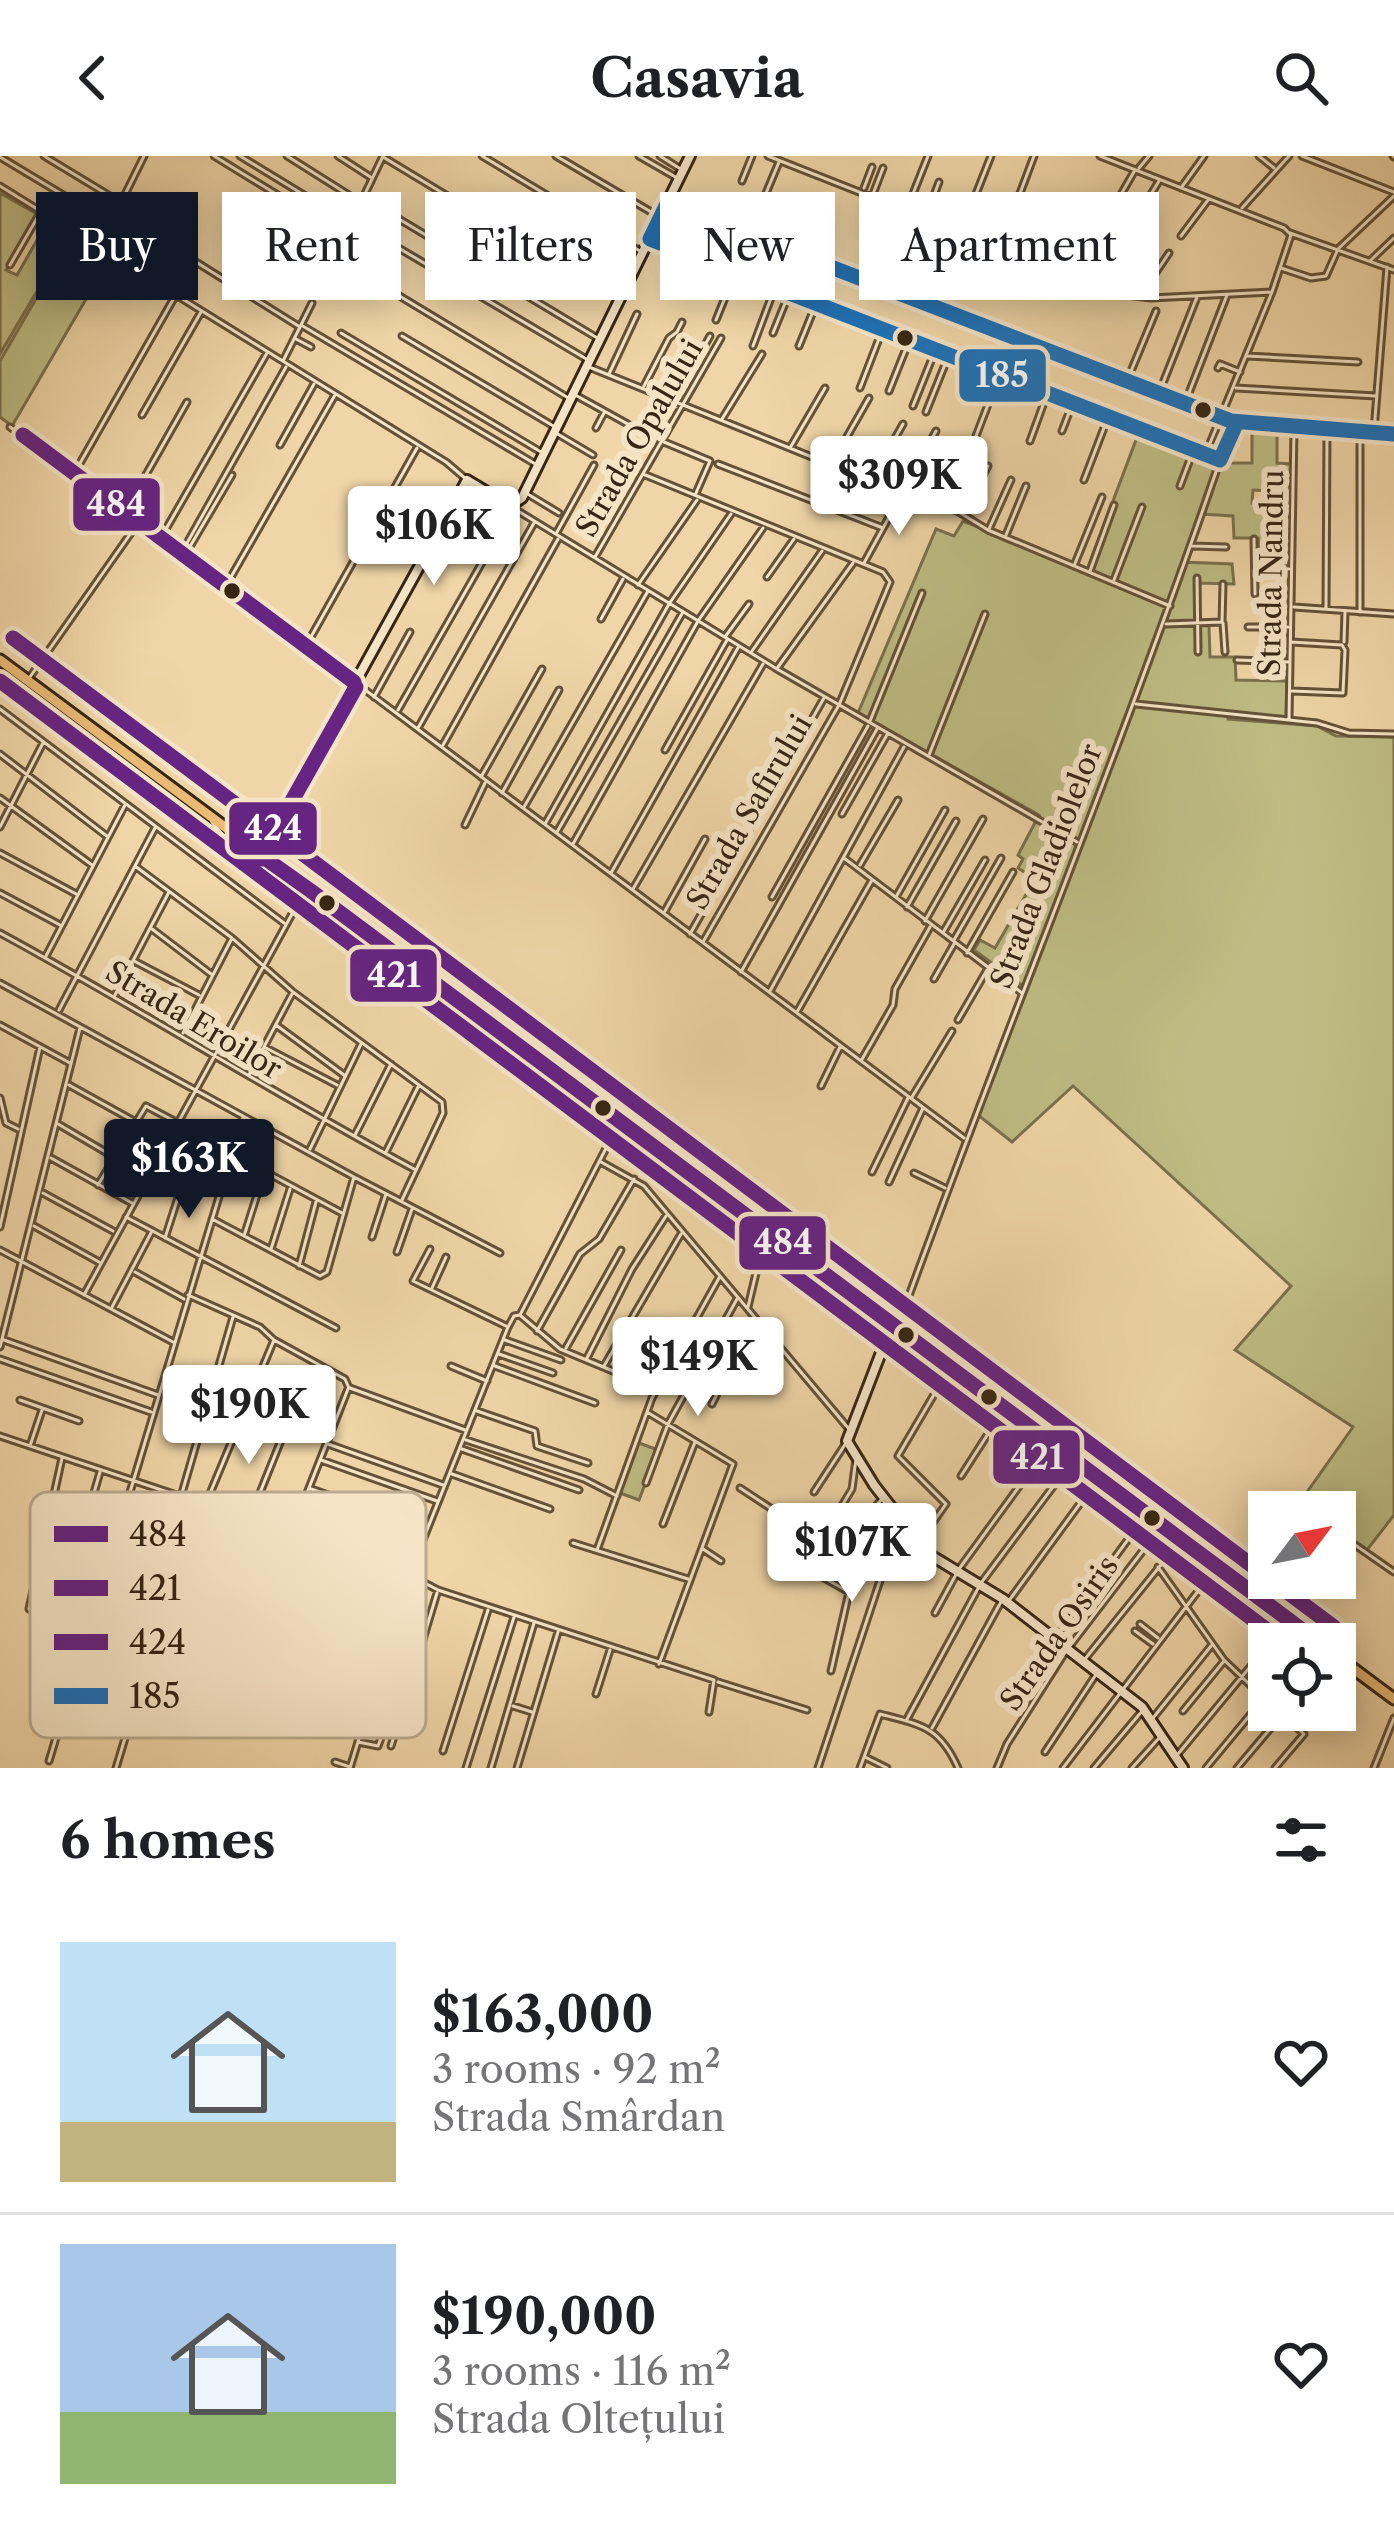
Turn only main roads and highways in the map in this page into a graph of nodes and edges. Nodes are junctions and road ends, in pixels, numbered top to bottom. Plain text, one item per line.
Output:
1 (0, 657) edge
2 (263, 852) junction
3 (268, 872) road end
4 (290, 876) junction
5 (693, 1174) junction
6 (1292, 1623) edge
7 (1356, 1670) edge
8 (1394, 1699) edge

1 - 2 main road
1 - 2 main road
2 - 4 main road
2 - 5 main road
3 - 4 main road
4 - 5 main road
5 - 6 main road
7 - 8 main road

